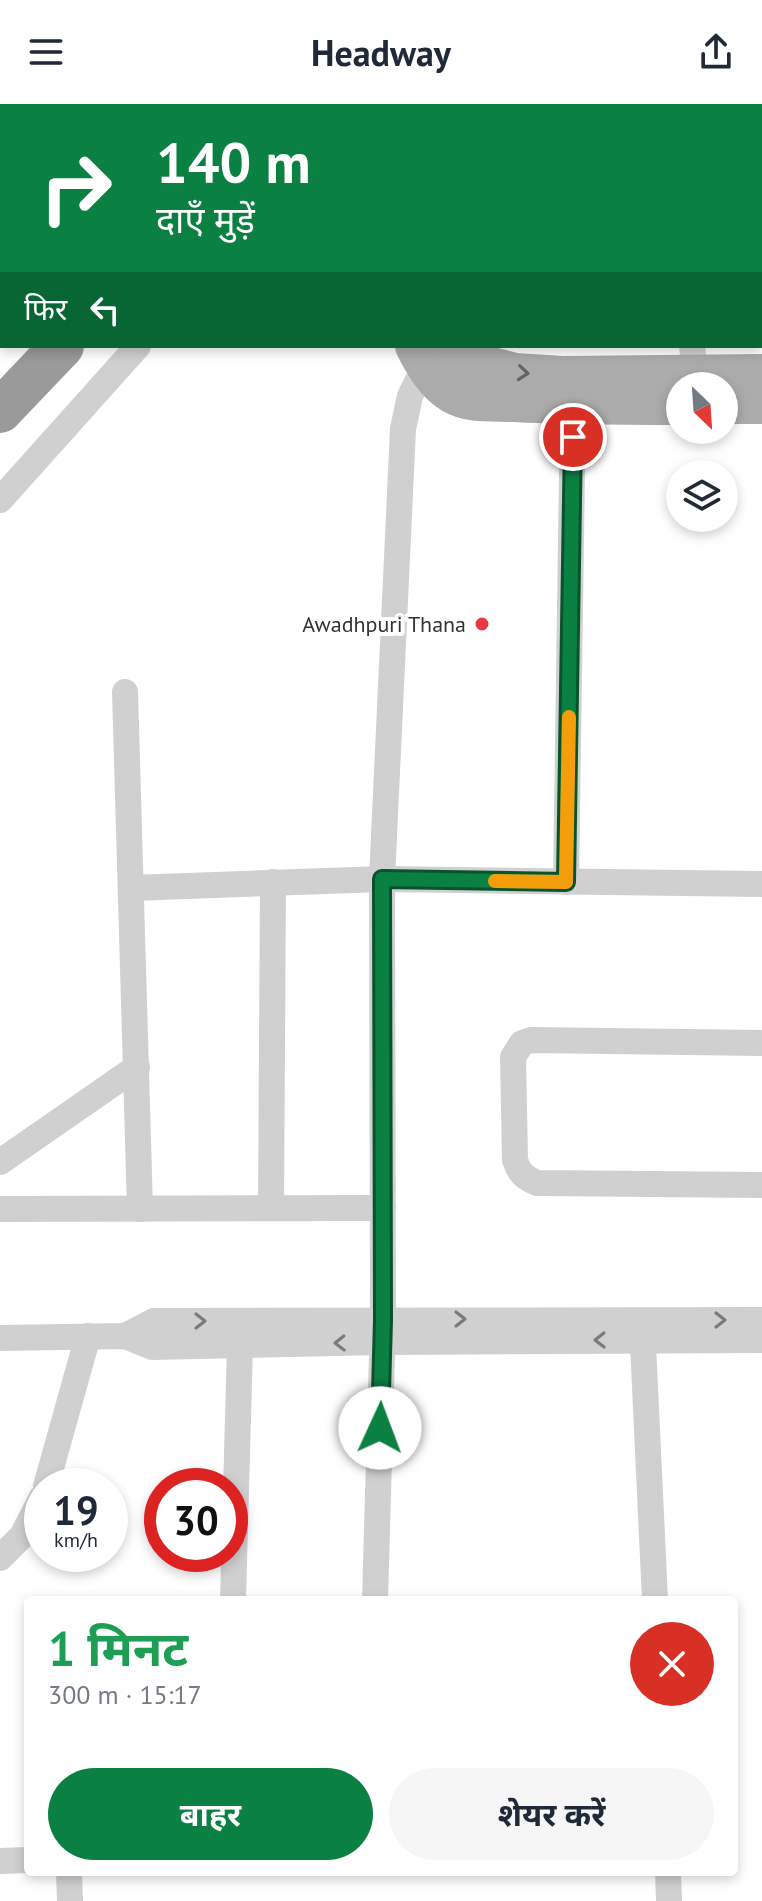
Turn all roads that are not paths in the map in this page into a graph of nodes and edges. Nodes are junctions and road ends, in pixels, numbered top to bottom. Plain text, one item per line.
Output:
1 (27, 348) edge
2 (60, 348) edge
3 (136, 348) edge
4 (431, 353) edge
5 (738, 374) edge
6 (762, 374) edge
7 (0, 375) edge
8 (666, 375) edge
9 (666, 381) edge
10 (738, 404) edge
11 (762, 404) edge
12 (573, 405) junction
13 (0, 411) edge
14 (0, 500) edge
15 (125, 692) dead end
16 (382, 879) junction
17 (273, 882) junction
18 (566, 882) junction
19 (762, 884) edge
20 (132, 888) junction
21 (762, 1043) edge
22 (137, 1067) junction
23 (0, 1162) edge
24 (762, 1185) edge
25 (271, 1208) junction
26 (383, 1208) junction
27 (0, 1209) edge
28 (140, 1209) junction
29 (762, 1320) edge
30 (642, 1329) junction
31 (383, 1331) junction
32 (88, 1336) junction
33 (125, 1336) junction
34 (0, 1338) edge
35 (762, 1340) edge
36 (240, 1345) junction
37 (51, 1468) edge
38 (24, 1532) edge
39 (0, 1558) edge
40 (233, 1596) edge
41 (375, 1596) edge
42 (655, 1596) edge
43 (24, 1860) edge
44 (0, 1861) edge
45 (69, 1876) edge
46 (668, 1876) edge
47 (70, 1901) edge
48 (669, 1901) edge

1 - 7 highway
2 - 13 highway
3 - 14 street
4 -> 8 main road
4 - 12 main road
4 - 16 street
5 - 6 main road
9 - 12 main road
10 - 11 main road
12 - 18 street
15 - 20 street
16 - 17 street
16 - 18 street
16 - 26 street
17 - 20 street
17 - 25 street
18 - 19 street
20 - 22 street
21 - 24 street
22 - 23 street
22 - 28 street
25 - 26 street
25 - 28 street
26 - 31 street
27 - 28 street
30 -> 29 street
30 - 31 street
30 - 35 street
30 - 42 street
33 -> 31 street
31 -> 36 street
31 - 41 street
32 - 33 street
32 - 34 street
32 - 37 street
33 - 36 street
36 - 40 street
38 - 39 street
43 - 44 street
45 - 47 street
46 - 48 street

